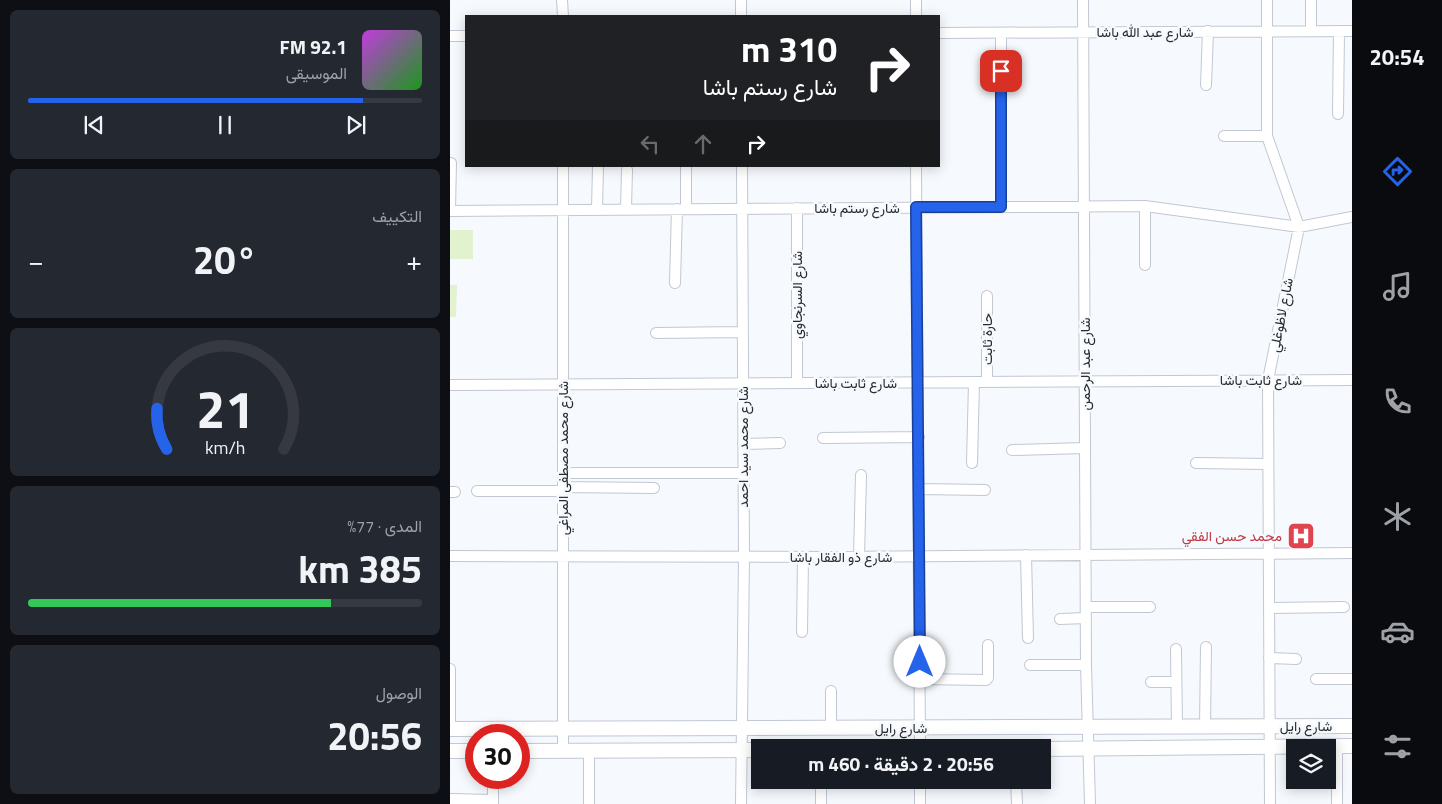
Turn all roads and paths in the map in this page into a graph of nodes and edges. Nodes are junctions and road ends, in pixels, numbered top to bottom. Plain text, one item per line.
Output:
1 (562, 0) edge
2 (740, 0) edge
3 (916, 0) edge
4 (1083, 0) edge
5 (1267, 0) edge
6 (1311, 0) edge
7 (562, 15) edge
8 (741, 15) edge
9 (916, 15) edge
10 (1352, 30) edge
11 (1208, 31) junction
12 (1267, 31) junction
13 (1311, 31) junction
14 (1339, 31) junction
15 (1002, 32) junction
16 (1083, 32) junction
17 (940, 33) edge
18 (450, 36) edge
19 (465, 36) edge
20 (1206, 85) dead end
21 (1338, 114) dead end
22 (1224, 136) dead end
23 (1267, 136) junction
24 (451, 162) edge
25 (562, 167) edge
26 (598, 167) edge
27 (686, 167) edge
28 (742, 167) edge
29 (916, 167) edge
30 (627, 170) dead end
31 (1084, 206) junction
32 (1145, 206) junction
33 (916, 207) junction
34 (1001, 207) junction
35 (626, 208) junction
36 (681, 208) junction
37 (742, 208) junction
38 (797, 208) junction
39 (563, 209) junction
40 (598, 209) junction
41 (450, 210) edge
42 (1352, 217) edge
43 (1298, 227) junction
44 (1145, 265) dead end
45 (675, 283) dead end
46 (987, 296) dead end
47 (742, 332) junction
48 (656, 333) dead end
49 (1268, 380) junction
50 (1352, 380) edge
51 (1085, 381) junction
52 (918, 382) junction
53 (974, 382) junction
54 (987, 382) junction
55 (797, 383) junction
56 (563, 384) junction
57 (743, 384) junction
58 (450, 385) edge
59 (919, 437) junction
60 (823, 438) dead end
61 (780, 443) dead end
62 (743, 444) junction
63 (1085, 448) junction
64 (1012, 450) dead end
65 (972, 463) dead end
66 (1196, 463) dead end
67 (1268, 464) junction
68 (563, 472) junction
69 (743, 473) junction
70 (860, 476) dead end
71 (654, 488) dead end
72 (563, 489) junction
73 (919, 489) junction
74 (985, 490) dead end
75 (477, 491) dead end
76 (1269, 554) junction
77 (1352, 554) edge
78 (1026, 555) junction
79 (1086, 555) junction
80 (450, 556) edge
81 (859, 556) junction
82 (919, 556) junction
83 (563, 557) junction
84 (744, 557) junction
85 (803, 557) junction
86 (1086, 607) junction
87 (1150, 607) dead end
88 (1269, 608) junction
89 (1344, 608) dead end
90 (1086, 618) junction
91 (1060, 619) dead end
92 (802, 632) dead end
93 (1028, 638) dead end
94 (988, 645) dead end
95 (1206, 647) dead end
96 (1176, 649) dead end
97 (1269, 658) junction
98 (1296, 659) dead end
99 (1030, 665) dead end
100 (1086, 665) junction
101 (450, 669) edge
102 (920, 679) junction
103 (1316, 679) dead end
104 (1352, 679) edge
105 (1151, 682) dead end
106 (1176, 682) junction
107 (831, 691) dead end
108 (1269, 726) junction
109 (1352, 726) edge
110 (1088, 727) junction
111 (1102, 727) junction
112 (1176, 727) junction
113 (1205, 727) junction
114 (743, 728) junction
115 (920, 728) junction
116 (450, 729) edge
117 (563, 729) junction
118 (831, 729) junction
119 (465, 730) edge
120 (530, 730) edge
121 (920, 739) edge
122 (1337, 746) junction
123 (1352, 746) edge
124 (1269, 747) junction
125 (1095, 748) junction
126 (1051, 749) edge
127 (742, 750) junction
128 (751, 750) edge
129 (450, 751) edge
130 (465, 751) edge
131 (530, 751) edge
132 (563, 751) junction
133 (589, 751) junction
134 (493, 789) edge
135 (820, 789) edge
136 (920, 789) edge
137 (1016, 789) edge
138 (450, 799) edge
139 (493, 802) edge
140 (589, 804) edge
141 (741, 804) edge
142 (820, 804) edge
143 (920, 804) edge
144 (1017, 804) edge
145 (1090, 804) edge
146 (1270, 804) edge
147 (1337, 804) edge

1 - 7 street
2 - 8 street
3 - 9 street
4 - 16 street, شارع عبد الرحمن
5 - 12 street, شارع لاظوغلي
6 - 13 street
10 - 14 street, شارع عبد الله باشا
11 - 12 street, شارع عبد الله باشا
11 - 16 street, شارع عبد الله باشا
11 - 20 street
12 - 13 street, شارع عبد الله باشا
12 - 23 street, شارع لاظوغلي
13 - 14 street, شارع عبد الله باشا
14 - 21 street
15 - 16 street, شارع عبد الله باشا
15 - 17 street, شارع عبد الله باشا
15 - 34 street
16 - 31 street, شارع عبد الرحمن
18 - 19 street
22 - 23 street
23 - 43 street, شارع لاظوغلي
24 - 41 street
25 - 39 street, شارع محمد مصطفى المراغي
26 - 40 street
27 - 36 street
28 - 37 street, شارع محمد سيد احمد
29 - 33 street
30 - 35 street
31 - 32 street, شارع رستم باشا
31 - 34 street, شارع رستم باشا
31 - 51 street, شارع عبد الرحمن
32 - 43 street, شارع رستم باشا
32 - 44 street
33 - 34 street, شارع رستم باشا
33 - 38 street, شارع رستم باشا
33 - 52 street
35 - 36 street, شارع رستم باشا
35 - 40 street, شارع رستم باشا
36 - 37 street, شارع رستم باشا
36 - 45 street
37 - 38 street, شارع رستم باشا
37 - 47 street, شارع محمد سيد احمد
38 - 55 street, شارع السرنجاوي
39 - 40 street, شارع رستم باشا
39 - 41 street, شارع رستم باشا
39 - 56 street, شارع محمد مصطفى المراغي
42 - 43 street, شارع رستم باشا
43 - 49 street, شارع لاظوغلي
46 - 54 street, حارة ثابت
47 - 48 street
47 - 57 street, شارع محمد سيد احمد
49 - 50 street, شارع ثابت باشا
49 - 51 street, شارع ثابت باشا
49 - 67 street, شارع لاظوغلي
51 - 54 street, شارع ثابت باشا
51 - 63 street, شارع عبد الرحمن
52 - 53 street, شارع ثابت باشا
52 - 55 street, شارع ثابت باشا
52 - 59 street
53 - 54 street, شارع ثابت باشا
53 - 65 street
55 - 57 street, شارع ثابت باشا
56 - 57 street, شارع ثابت باشا
56 - 58 street, شارع ثابت باشا
56 - 68 street, شارع محمد مصطفى المراغي
57 - 62 street, شارع محمد سيد احمد
59 - 60 street
59 - 73 street
61 - 62 street
62 - 69 street, شارع محمد سيد احمد
63 - 64 street
63 - 79 street, شارع عبد الرحمن
66 - 67 street
67 - 76 street, شارع لاظوغلي
68 - 69 street
68 - 72 street, شارع محمد مصطفى المراغي
69 - 84 street, شارع محمد سيد احمد
70 - 81 street
71 - 72 street
72 - 75 street
72 - 83 street, شارع محمد مصطفى المراغي
73 - 74 street
73 - 82 street
76 - 77 street, شارع ذو الفقار باشا
76 - 79 street, شارع ذو الفقار باشا
76 - 88 street, شارع لاظوغلي
78 - 79 street, شارع ذو الفقار باشا
78 - 82 street, شارع ذو الفقار باشا
78 - 93 street
79 - 86 street, شارع عبد الرحمن
80 - 83 street, شارع ذو الفقار باشا
81 - 82 street, شارع ذو الفقار باشا
81 - 85 street, شارع ذو الفقار باشا
82 - 102 street
83 - 84 street, شارع ذو الفقار باشا
83 - 117 street, شارع محمد مصطفى المراغي
84 - 85 street, شارع ذو الفقار باشا
84 - 114 street, شارع محمد سيد احمد
85 - 92 street
86 - 87 street
86 - 90 street, شارع عبد الرحمن
88 - 89 street
88 - 97 street, شارع لاظوغلي
90 - 91 street
90 - 100 street, شارع عبد الرحمن
94 - 102 street
95 - 113 street
96 - 106 street
97 - 98 street
97 - 108 street, شارع لاظوغلي
99 - 100 street
100 - 110 street, شارع عبد الرحمن
101 - 116 street
102 - 115 street
103 - 104 street
105 - 106 street
106 - 112 street
107 - 118 street
108 - 109 street, شارع رايل
108 - 113 street, شارع رايل
108 - 124 street, شارع لاظوغلي
110 - 111 street, شارع رايل
110 - 115 street, شارع رايل
110 - 125 street, شارع عبد الرحمن
111 - 112 street, شارع رايل
111 - 125 street
112 - 113 street, شارع رايل
114 - 117 street, شارع رايل
114 - 118 street, شارع رايل
114 - 127 street, شارع محمد سيد احمد
115 - 118 street, شارع رايل
115 - 121 street
116 - 119 street, شارع رايل
117 - 120 street, شارع رايل
117 - 132 street, شارع محمد مصطفى المراغي
122 - 123 street, شارع رايل
122 - 124 street, شارع رايل
122 - 147 street
124 - 125 street, شارع رايل
124 - 146 street, شارع لاظوغلي
125 - 126 street, شارع رايل
125 - 145 street, شارع عبد الرحمن
127 - 128 street
127 - 133 street
127 - 141 street, شارع محمد سيد احمد
129 - 130 street
131 - 132 street
132 - 133 street
133 - 140 street
134 - 139 street
135 - 142 street
136 - 143 street
137 - 144 street
138 - 139 street

